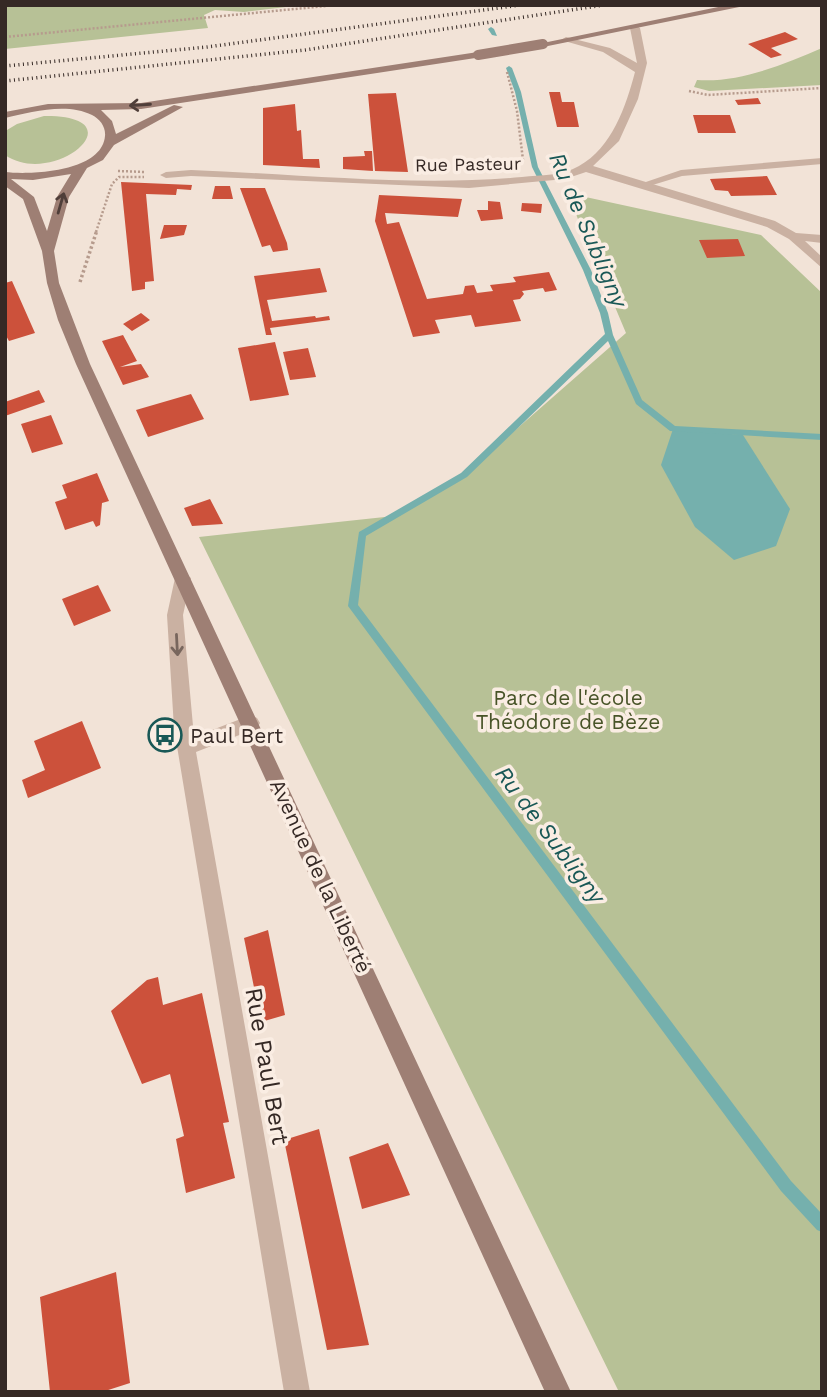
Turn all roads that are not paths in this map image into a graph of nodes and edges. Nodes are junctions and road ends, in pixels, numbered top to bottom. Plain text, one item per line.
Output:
1 (744, 5) edge
2 (635, 28) junction
3 (566, 40) junction
4 (641, 72) junction
5 (200, 98) junction
6 (78, 108) junction
7 (5, 116) edge
8 (110, 143) junction
9 (822, 161) edge
10 (87, 164) junction
11 (585, 168) junction
12 (166, 175) road end
13 (5, 178) edge
14 (646, 184) junction
15 (793, 236) junction
16 (822, 239) edge
17 (48, 251) junction
18 (822, 264) edge
19 (183, 578) junction
20 (251, 723) junction
21 (187, 748) junction
22 (297, 1392) edge
23 (558, 1392) edge

1 - 2 main road
2 - 3 main road
2 - 4 street
3 - 4 street
3 - 5 main road, bridge
4 - 11 street
5 -> 6 main road
5 - 8 main road
6 - 7 main road
6 - 8 main road
8 - 10 main road
9 - 14 street
10 - 13 main road
17 -> 10 main road
11 - 12 street, Rue Pasteur
11 - 14 street
13 - 17 main road
14 - 15 street
15 - 16 street
15 - 18 street
17 - 19 main road, Avenue de la Liberté
19 - 20 main road, Avenue de la Liberté
19 -> 21 street, Rue Paul Bert
20 - 21 street
20 - 23 main road, Avenue de la Liberté
21 - 22 street, Rue Paul Bert

